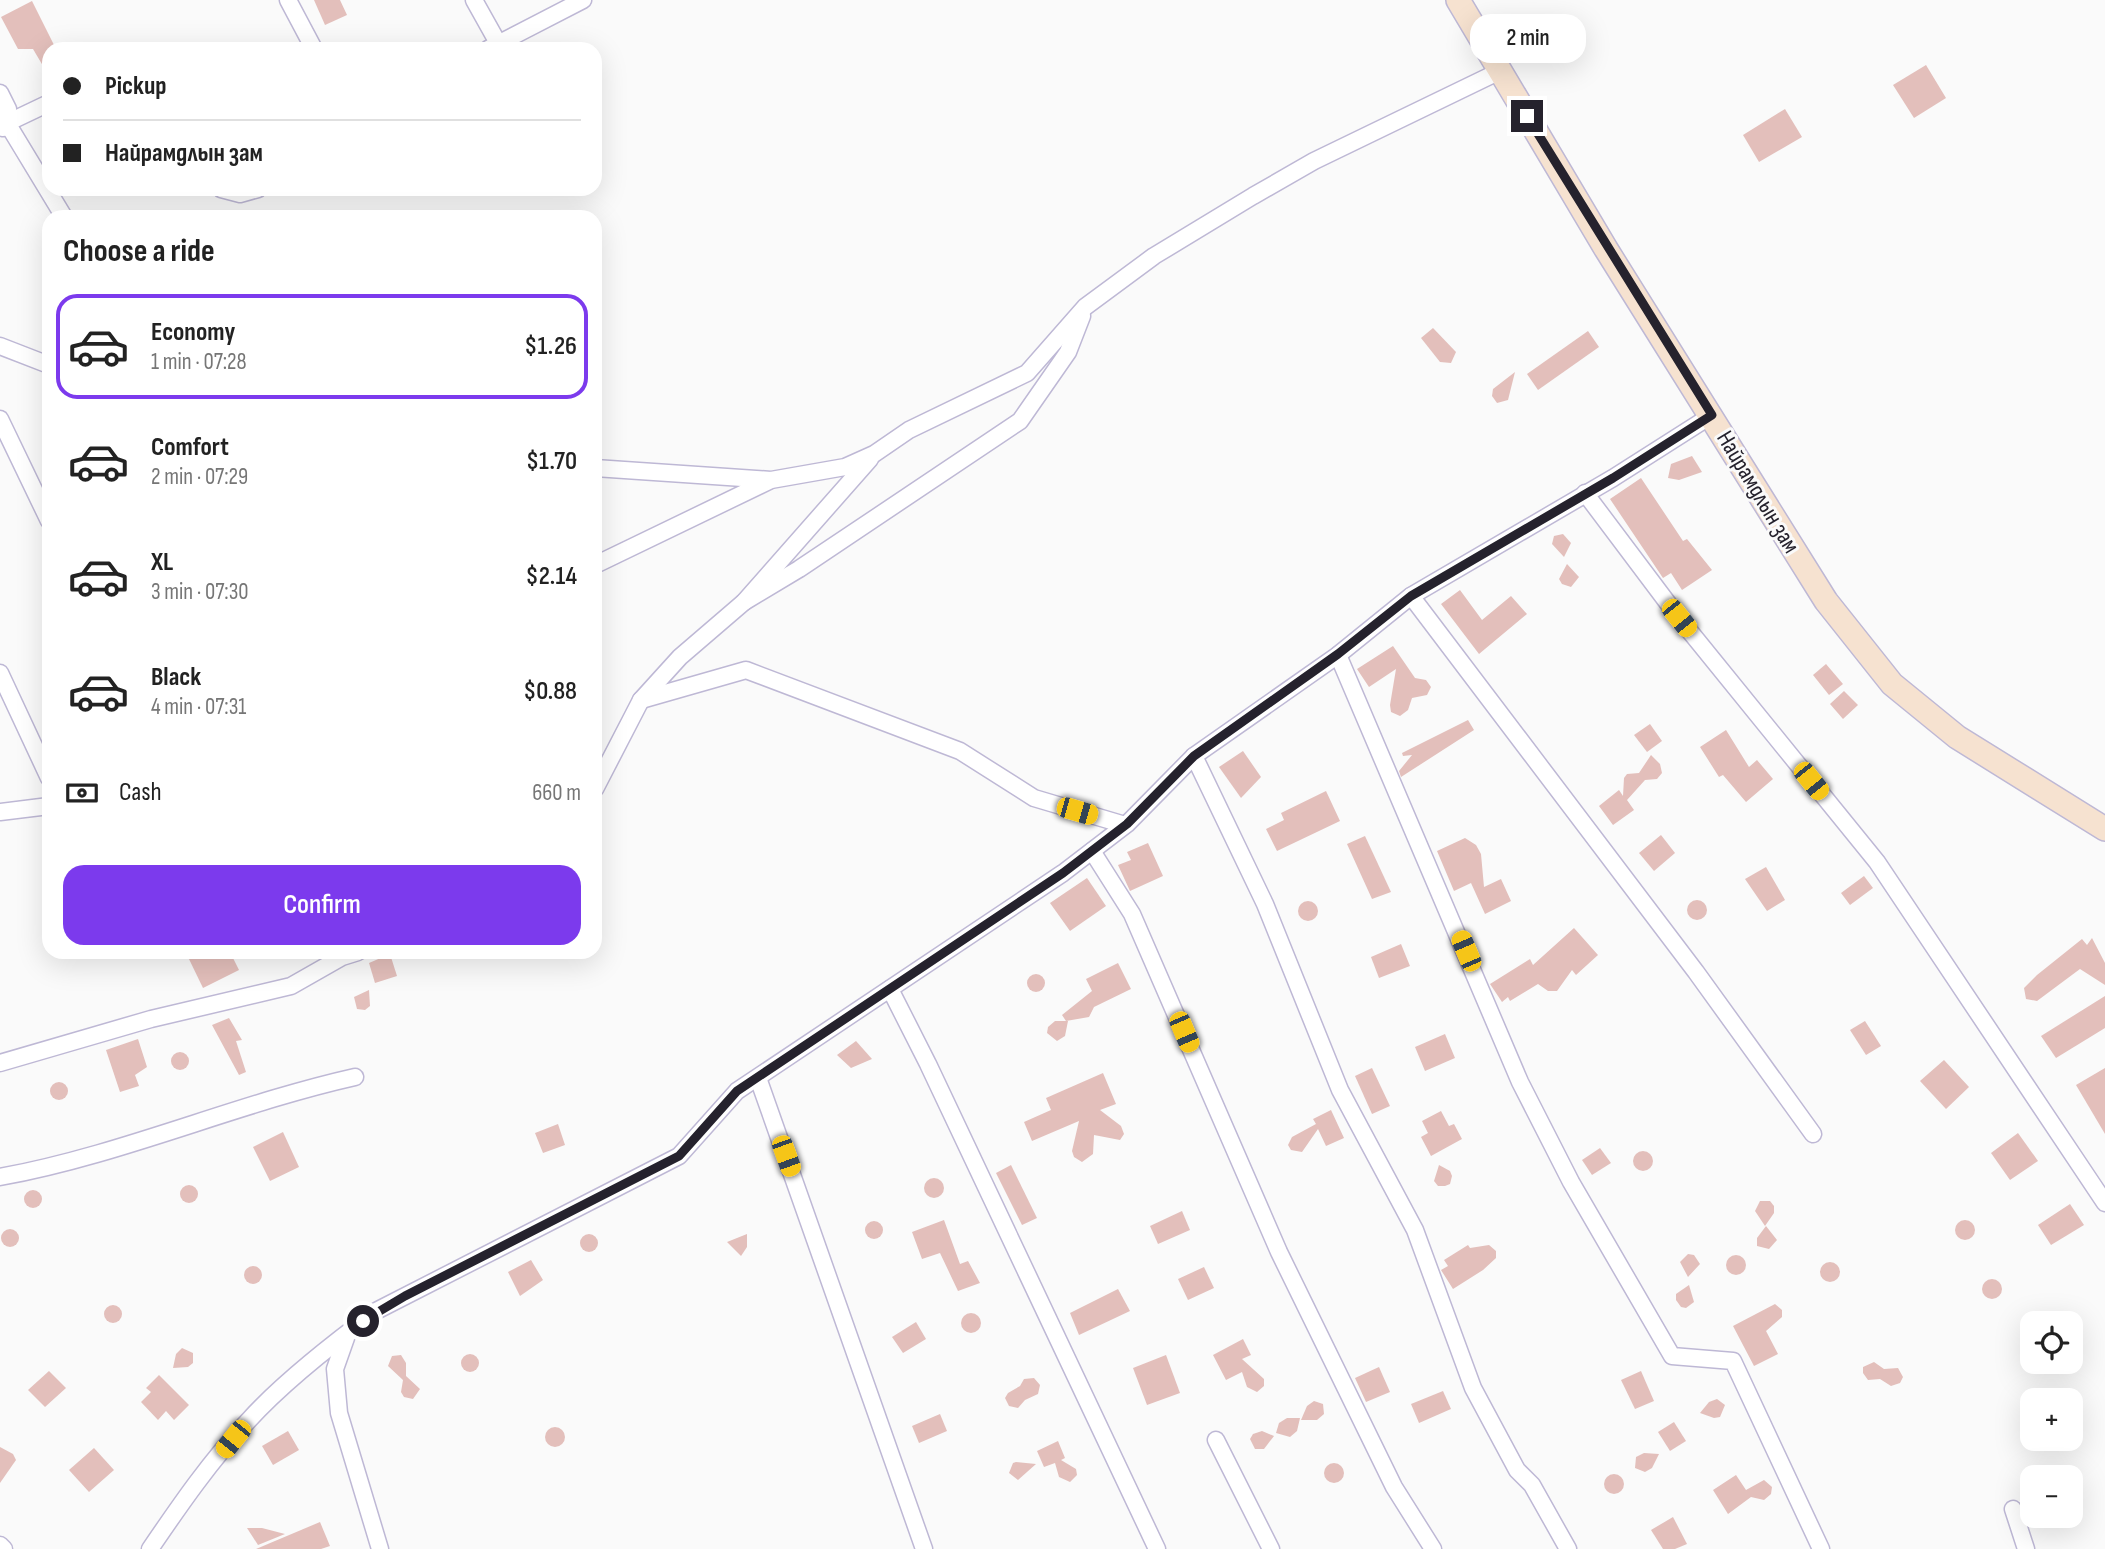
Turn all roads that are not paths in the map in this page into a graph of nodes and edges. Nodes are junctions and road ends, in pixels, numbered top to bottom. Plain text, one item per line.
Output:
1 (288, 0) edge
2 (474, 0) edge
3 (583, 0) edge
4 (1458, 0) edge
5 (310, 42) edge
6 (491, 42) edge
7 (501, 42) edge
8 (1500, 71) junction
9 (0, 93) edge
10 (42, 107) edge
11 (3, 128) edge
12 (42, 185) edge
13 (1085, 307) junction
14 (0, 346) edge
15 (42, 362) edge
16 (1712, 415) junction
17 (0, 419) edge
18 (874, 454) junction
19 (602, 468) edge
20 (771, 480) junction
21 (1585, 493) junction
22 (42, 506) edge
23 (602, 562) edge
24 (1411, 596) junction
25 (744, 602) junction
26 (1338, 654) junction
27 (0, 673) edge
28 (640, 700) junction
29 (1194, 756) junction
30 (42, 763) edge
31 (602, 775) edge
32 (42, 807) edge
33 (0, 811) edge
34 (1125, 825) junction
35 (2105, 829) edge
36 (1092, 851) junction
37 (338, 959) edge
38 (890, 989) junction
39 (0, 1063) edge
40 (355, 1077) dead end
41 (758, 1078) junction
42 (1812, 1134) dead end
43 (0, 1177) edge
44 (2105, 1203) edge
45 (348, 1332) junction
46 (1216, 1440) dead end
47 (2013, 1509) dead end
48 (0, 1545) edge
49 (151, 1548) edge
50 (4, 1549) edge
51 (380, 1549) edge
52 (924, 1549) edge
53 (1157, 1549) edge
54 (1271, 1549) edge
55 (1433, 1549) edge
56 (1568, 1549) edge
57 (1821, 1549) edge
58 (2026, 1549) edge

1 - 5 street
2 - 6 street
3 - 7 street
4 - 8 main road, Найрамдлын зам
8 - 13 street
8 - 16 main road, Найрамдлын зам
9 - 11 street
10 - 11 street
11 - 12 street
13 - 18 street
13 - 25 street
14 - 15 street
16 - 21 street
16 - 35 main road, Найрамдлын зам
17 - 22 street
18 - 20 street
18 - 25 street
19 - 20 street
20 - 23 street
21 - 24 street
21 - 44 street
24 - 26 street
24 - 42 street
25 - 28 street
26 - 29 street
26 - 57 street
27 - 30 street
28 - 31 street
28 - 34 street
29 - 34 street
29 - 56 street
32 - 33 street
34 - 36 street
36 - 38 street
36 - 55 street
37 - 39 street
38 - 41 street
38 - 53 street
40 - 43 street
41 - 45 street
41 - 52 street
45 - 49 street
45 - 51 street
46 - 54 street
47 - 58 street
48 - 50 street

